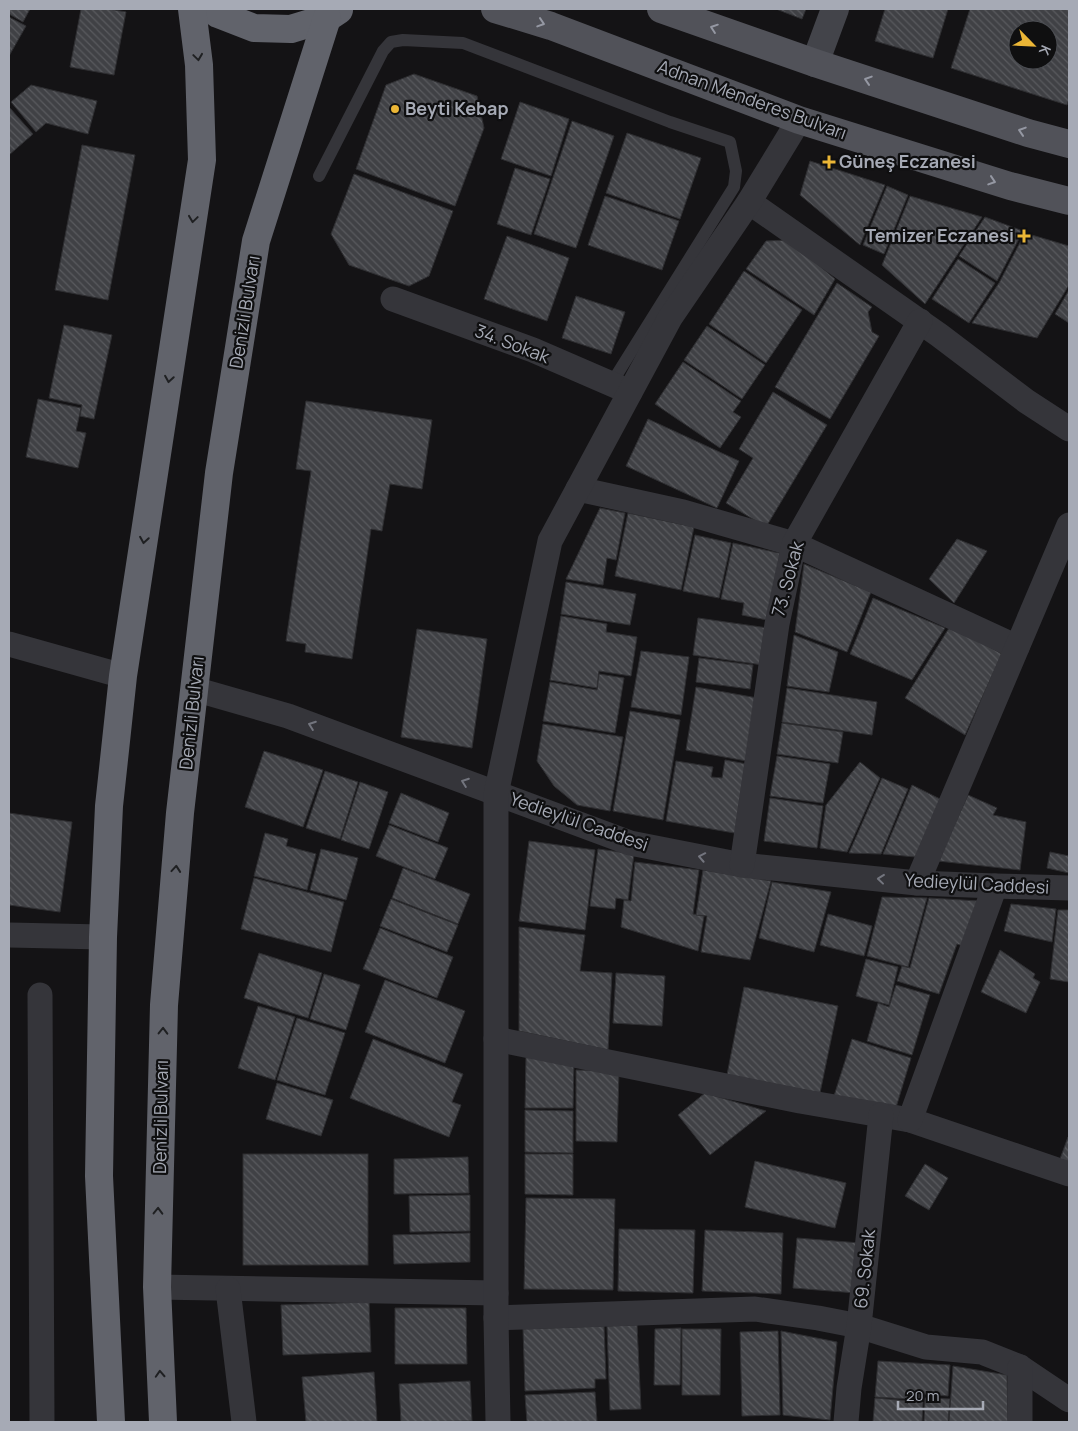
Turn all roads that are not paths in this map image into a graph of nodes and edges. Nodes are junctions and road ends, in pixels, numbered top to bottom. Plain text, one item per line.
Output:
1 (192, 9) edge
2 (211, 9) edge
3 (495, 9) edge
4 (660, 9) edge
5 (835, 9) edge
6 (334, 13) edge
7 (815, 63) junction
8 (800, 120) junction
9 (1069, 144) edge
10 (319, 176) dead end
11 (1069, 201) edge
12 (749, 202) junction
13 (393, 299) dead end
14 (920, 321) junction
15 (620, 388) junction
16 (1069, 429) edge
17 (578, 489) junction
18 (1069, 525) edge
19 (794, 544) junction
20 (9, 644) edge
21 (1017, 647) junction
22 (123, 676) junction
23 (194, 689) junction
24 (496, 794) junction
25 (742, 865) junction
26 (917, 882) junction
27 (995, 886) junction
28 (1069, 888) edge
29 (9, 935) edge
30 (102, 937) junction
31 (40, 995) dead end
32 (496, 1039) junction
33 (881, 1115) junction
34 (910, 1120) junction
35 (1069, 1174) edge
36 (156, 1287) junction
37 (228, 1288) junction
38 (496, 1293) junction
39 (496, 1318) junction
40 (859, 1326) junction
41 (1020, 1367) junction
42 (1069, 1400) edge
43 (42, 1422) edge
44 (111, 1422) edge
45 (163, 1422) edge
46 (244, 1422) edge
47 (498, 1422) edge
48 (846, 1422) edge
49 (1020, 1422) edge

1 -> 22 highway
2 - 6 highway
3 -> 8 main road, Adnan Menderes Bulvarı
7 -> 4 main road
5 - 7 street
6 - 23 highway, Denizli Bulvarı
9 -> 7 main road
8 -> 11 main road, Adnan Menderes Bulvarı
8 - 12 street
10 - 15 lane
12 - 14 street
12 - 15 street
13 - 15 street, 34. Sokak
14 - 16 street
14 - 19 street, 73. Sokak
15 - 17 street
17 - 19 street
17 - 24 street
18 - 21 street
19 - 21 street
19 - 25 street, 73. Sokak
20 - 22 street
21 - 26 street
22 - 30 highway
24 -> 23 street, Yedieylül Caddesi
36 -> 23 highway, Denizli Bulvarı
25 -> 24 street, Yedieylül Caddesi
24 - 32 street
26 -> 25 street, Yedieylül Caddesi
26 - 27 street, Yedieylül Caddesi
27 - 28 street, Yedieylül Caddesi
27 - 34 street
29 - 30 street
30 - 44 highway
31 - 43 street
32 - 33 street
32 - 38 street
33 - 34 street
33 - 40 street, 69. Sokak
34 - 35 street
36 - 37 street
45 -> 36 highway, Denizli Bulvarı
37 - 38 street
37 - 46 street
38 - 39 street
39 - 40 street
39 - 47 street
40 - 41 street
40 - 48 street, 69. Sokak
41 - 42 street
41 - 49 street

